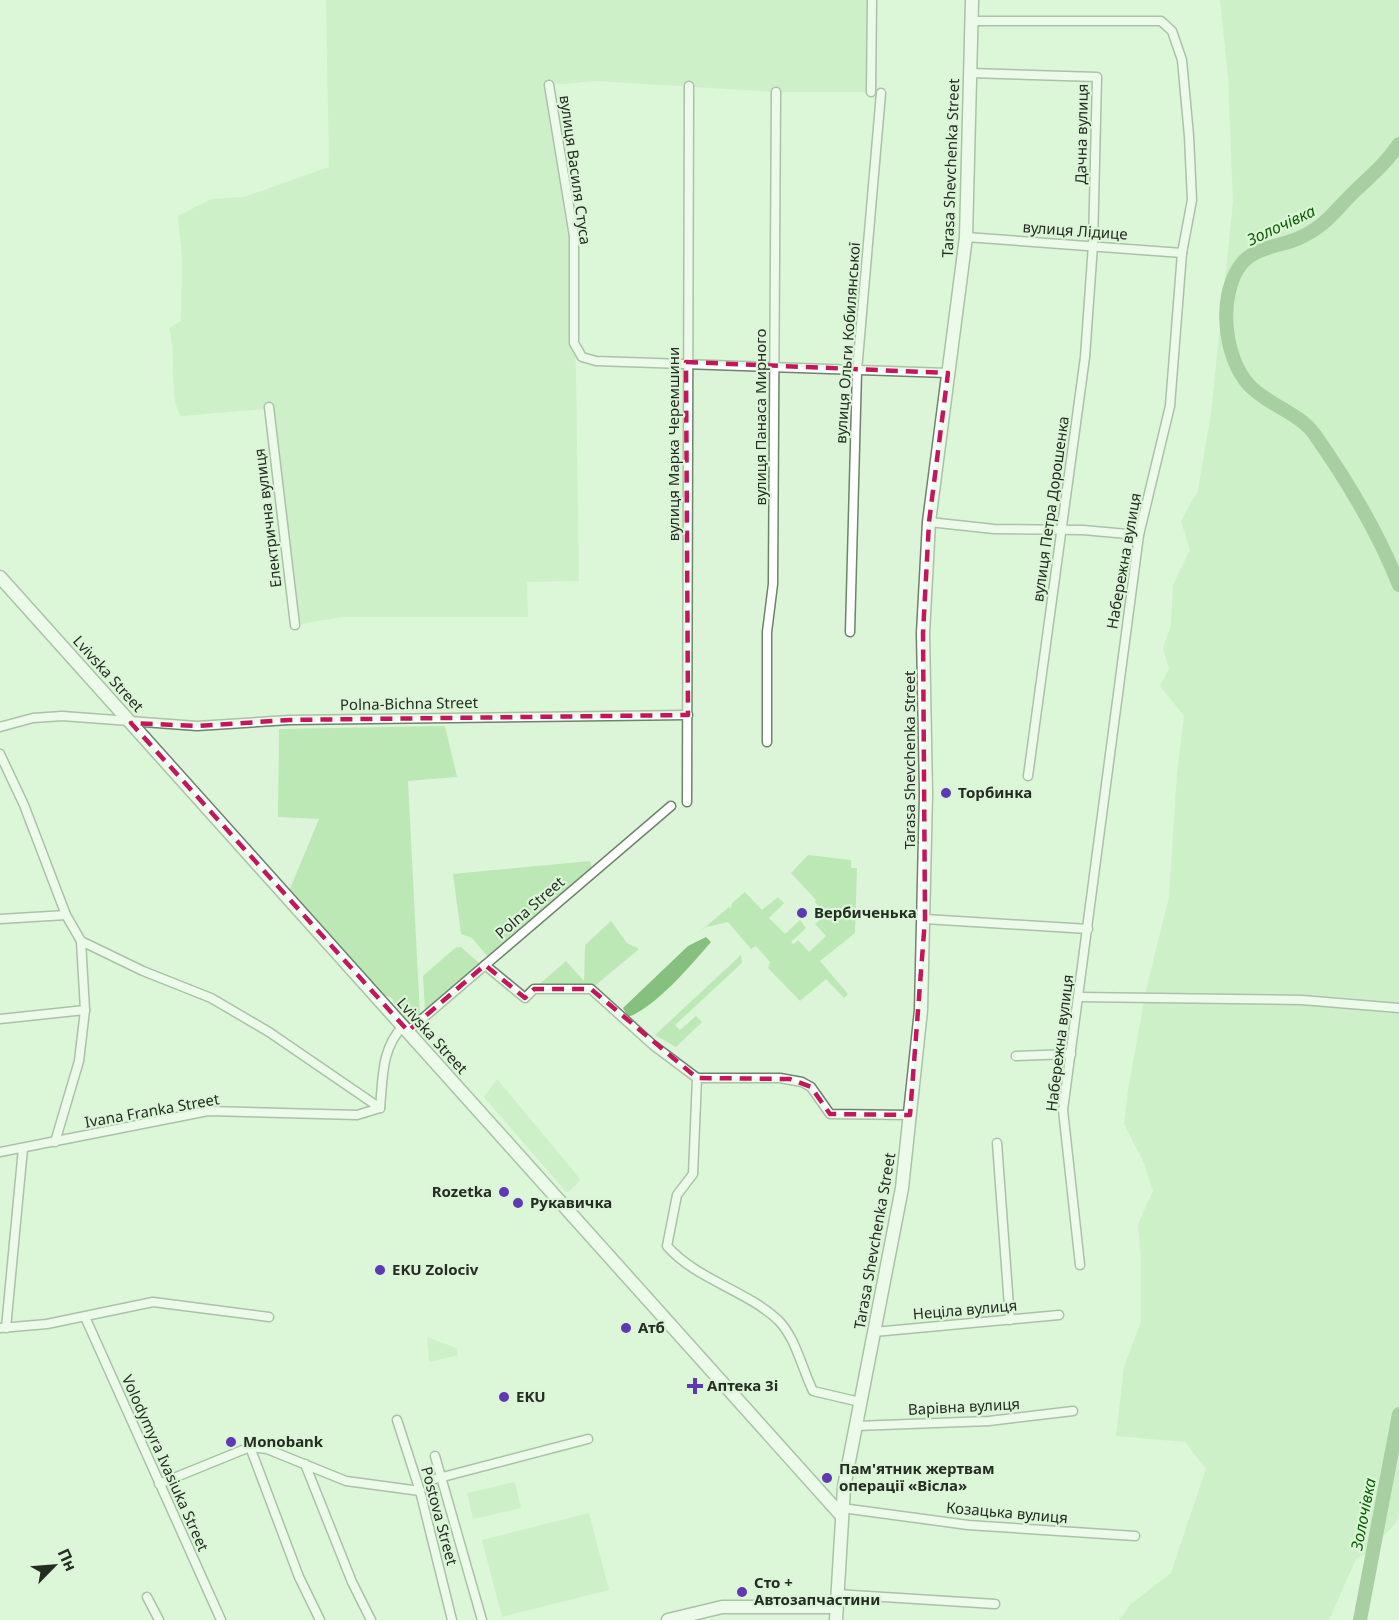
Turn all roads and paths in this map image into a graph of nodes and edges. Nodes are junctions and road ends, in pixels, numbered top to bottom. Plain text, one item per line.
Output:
1 (872, 0) edge
2 (972, 0) edge
3 (971, 21) junction
4 (970, 73) junction
5 (549, 85) dead end
6 (689, 86) dead end
7 (776, 92) dead end
8 (871, 93) dead end
9 (881, 93) dead end
10 (966, 237) junction
11 (1093, 245) junction
12 (1182, 254) junction
13 (686, 362) junction
14 (776, 367) junction
15 (856, 371) junction
16 (948, 373) junction
17 (269, 407) dead end
18 (929, 522) junction
19 (1060, 531) junction
20 (1139, 535) junction
21 (0, 577) edge
22 (295, 625) dead end
23 (850, 632) dead end
24 (688, 715) junction
25 (131, 723) junction
26 (0, 728) edge
27 (767, 742) dead end
28 (0, 754) edge
29 (1028, 776) dead end
30 (687, 802) dead end
31 (671, 806) dead end
32 (66, 915) junction
33 (0, 919) edge
34 (925, 919) junction
35 (1088, 929) junction
36 (81, 941) junction
37 (485, 965) junction
38 (1079, 997) junction
39 (1399, 1008) edge
40 (85, 1010) junction
41 (0, 1019) edge
42 (405, 1029) junction
43 (1071, 1054) junction
44 (1017, 1056) dead end
45 (697, 1078) junction
46 (380, 1108) junction
47 (910, 1115) junction
48 (55, 1142) junction
49 (998, 1143) dead end
50 (23, 1148) junction
51 (0, 1152) edge
52 (1080, 1265) dead end
53 (1059, 1315) dead end
54 (85, 1317) junction
55 (269, 1317) dead end
56 (1010, 1320) junction
57 (3, 1328) edge
58 (874, 1332) junction
59 (860, 1402) junction
60 (1073, 1411) dead end
61 (397, 1420) dead end
62 (856, 1425) junction
63 (588, 1439) dead end
64 (250, 1447) junction
65 (435, 1456) dead end
66 (305, 1464) junction
67 (438, 1479) junction
68 (159, 1484) junction
69 (420, 1491) junction
70 (841, 1511) junction
71 (1135, 1536) dead end
72 (836, 1594) junction
73 (147, 1597) dead end
74 (994, 1604) dead end
75 (836, 1614) edge
76 (159, 1620) edge
77 (221, 1620) edge
78 (320, 1620) edge
79 (371, 1620) edge
80 (452, 1620) edge
81 (482, 1620) edge
82 (668, 1620) edge

1 - 8 street
2 - 3 main road, Tarasa Shevchenka Street
3 - 4 main road, Tarasa Shevchenka Street
3 - 12 street, Набережна вулиця
4 - 10 main road, Tarasa Shevchenka Street
4 - 11 street, Дачна вулиця
5 - 13 street, вулиця Василя Стуса
6 - 13 street, вулиця Марка Черемшини
7 - 14 street, вулиця Панаса Мирного
9 - 15 street, вулиця Ольги Кобилянської
10 - 11 street, вулиця Лідице
10 - 16 main road, Tarasa Shevchenka Street
11 - 12 street, вулиця Лідице
11 - 19 street, вулиця Петра Дорошенка
12 - 20 street, Набережна вулиця
13 - 14 street, вулиця Василя Стуса
13 - 24 street, вулиця Марка Черемшини
14 - 15 street, вулиця Василя Стуса
14 - 27 street, вулиця Панаса Мирного
15 - 16 street, вулиця Василя Стуса
15 - 23 street, вулиця Ольги Кобилянської
16 - 18 main road, Tarasa Shevchenka Street
17 - 22 street, Електрична вулиця
18 - 19 street
18 - 34 main road, Tarasa Shevchenka Street
19 - 20 street
19 - 29 street, вулиця Петра Дорошенка
20 - 35 street, Набережна вулиця
21 - 25 main road, Lvivska Street
24 - 25 street, Polna-Bichna Street
24 - 30 street, вулиця Марка Черемшини
25 - 26 street, Polna-Bichna Street
25 - 42 main road, Lvivska Street
28 - 32 street
31 - 37 street, Polna Street
32 - 33 street
32 - 36 street
34 - 35 street
34 - 47 main road, Tarasa Shevchenka Street
35 - 38 street, Набережна вулиця
36 - 40 street
36 - 46 street
37 - 42 street, Polna Street
37 - 45 street
38 - 39 street
38 - 43 street, Набережна вулиця
40 - 41 street
40 - 48 street
42 - 46 street, Polna Street
42 - 70 main road, Lvivska Street
43 - 44 street
43 - 52 street, Набережна вулиця
45 - 47 street
45 - 59 street
46 - 48 street, Ivana Franka Street
47 - 58 main road, Tarasa Shevchenka Street
48 - 50 street, Ivana Franka Street
49 - 56 street
50 - 51 street, Ivana Franka Street
50 - 57 street
53 - 56 street, Неціла вулиця
54 - 55 street
54 - 57 street
54 - 68 street, Volodymyra Ivasiuka Street
56 - 58 street, Неціла вулиця
58 - 59 main road, Tarasa Shevchenka Street
59 - 62 main road, Tarasa Shevchenka Street
60 - 62 street, Варівна вулиця
61 - 69 street, Postova Street
62 - 70 main road, Tarasa Shevchenka Street
63 - 67 street
64 - 66 street
64 - 68 street
64 - 78 street
65 - 67 street
66 - 69 street
66 - 79 street
67 - 81 street
68 - 77 street, Volodymyra Ivasiuka Street
69 - 80 street, Postova Street
70 - 71 street, Козацька вулиця
70 - 72 main road, Tarasa Shevchenka Street
72 - 74 street
72 - 75 main road, Tarasa Shevchenka Street
73 - 76 street
75 - 82 main road

